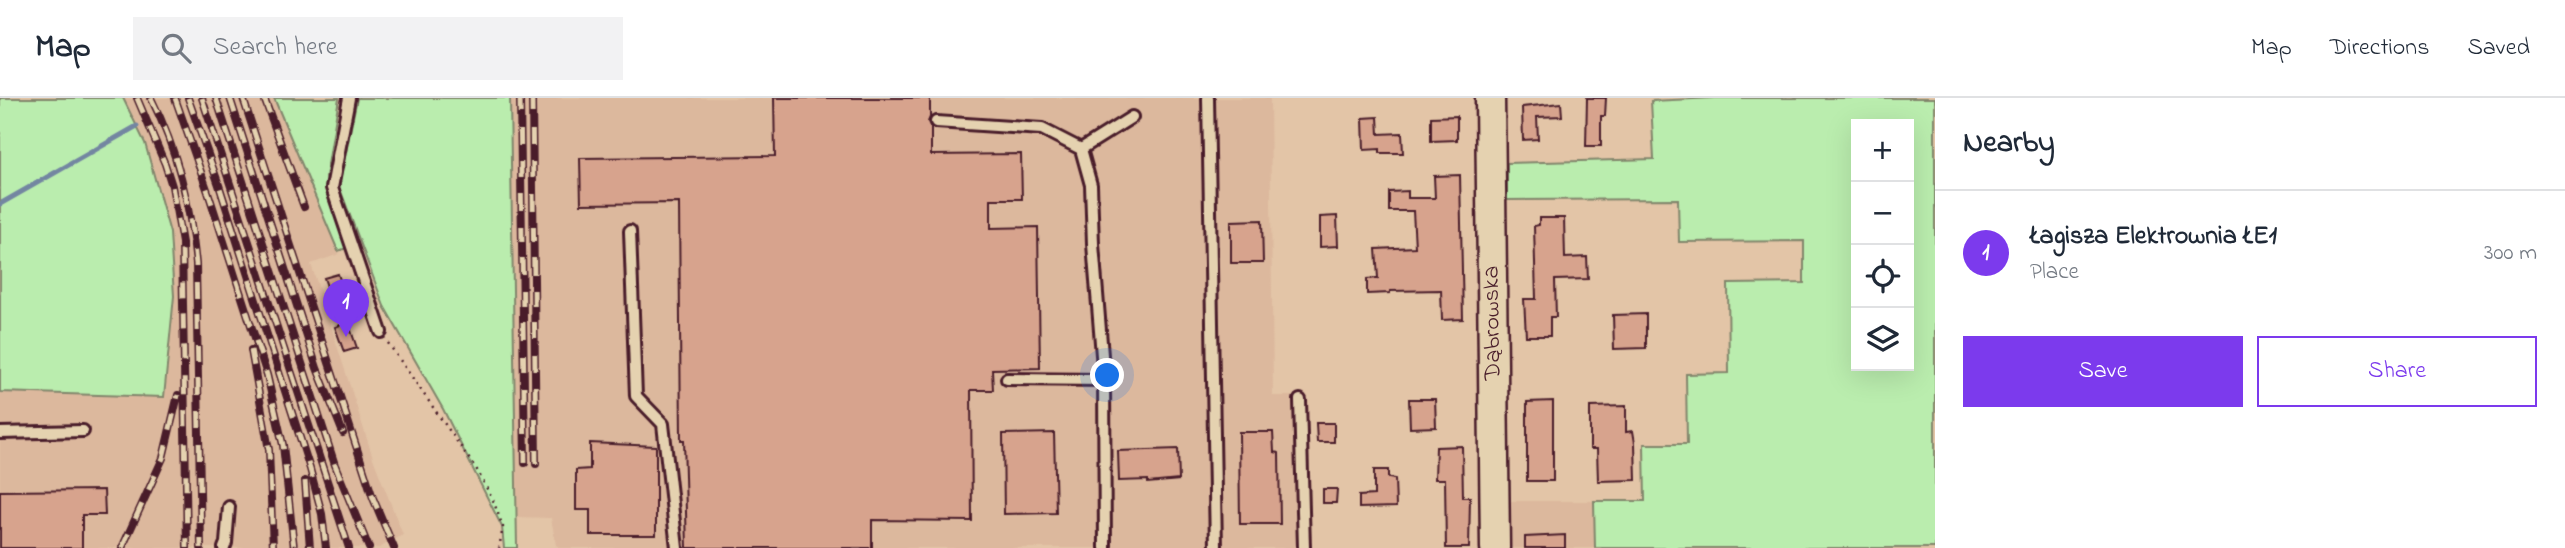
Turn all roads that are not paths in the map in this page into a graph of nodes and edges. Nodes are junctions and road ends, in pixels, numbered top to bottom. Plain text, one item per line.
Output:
1 (349, 98) edge
2 (1208, 98) edge
3 (1490, 98) edge
4 (1132, 117) dead end
5 (936, 122) dead end
6 (1081, 149) junction
7 (630, 231) dead end
8 (381, 332) road end
9 (1007, 379) dead end
10 (1104, 380) junction
11 (1300, 400) dead end
12 (83, 431) dead end
13 (0, 433) edge
14 (229, 507) dead end
15 (224, 548) edge
16 (677, 548) edge
17 (1105, 548) edge
18 (1216, 548) edge
19 (1304, 548) edge
20 (1495, 548) edge

1 - 8 lane
2 - 18 lane
3 - 20 street, Dąbrowska
4 - 6 lane
5 - 6 lane
6 - 10 lane
7 - 16 lane
9 - 10 lane
10 - 17 lane
11 - 19 lane
12 - 13 lane
14 - 15 lane

